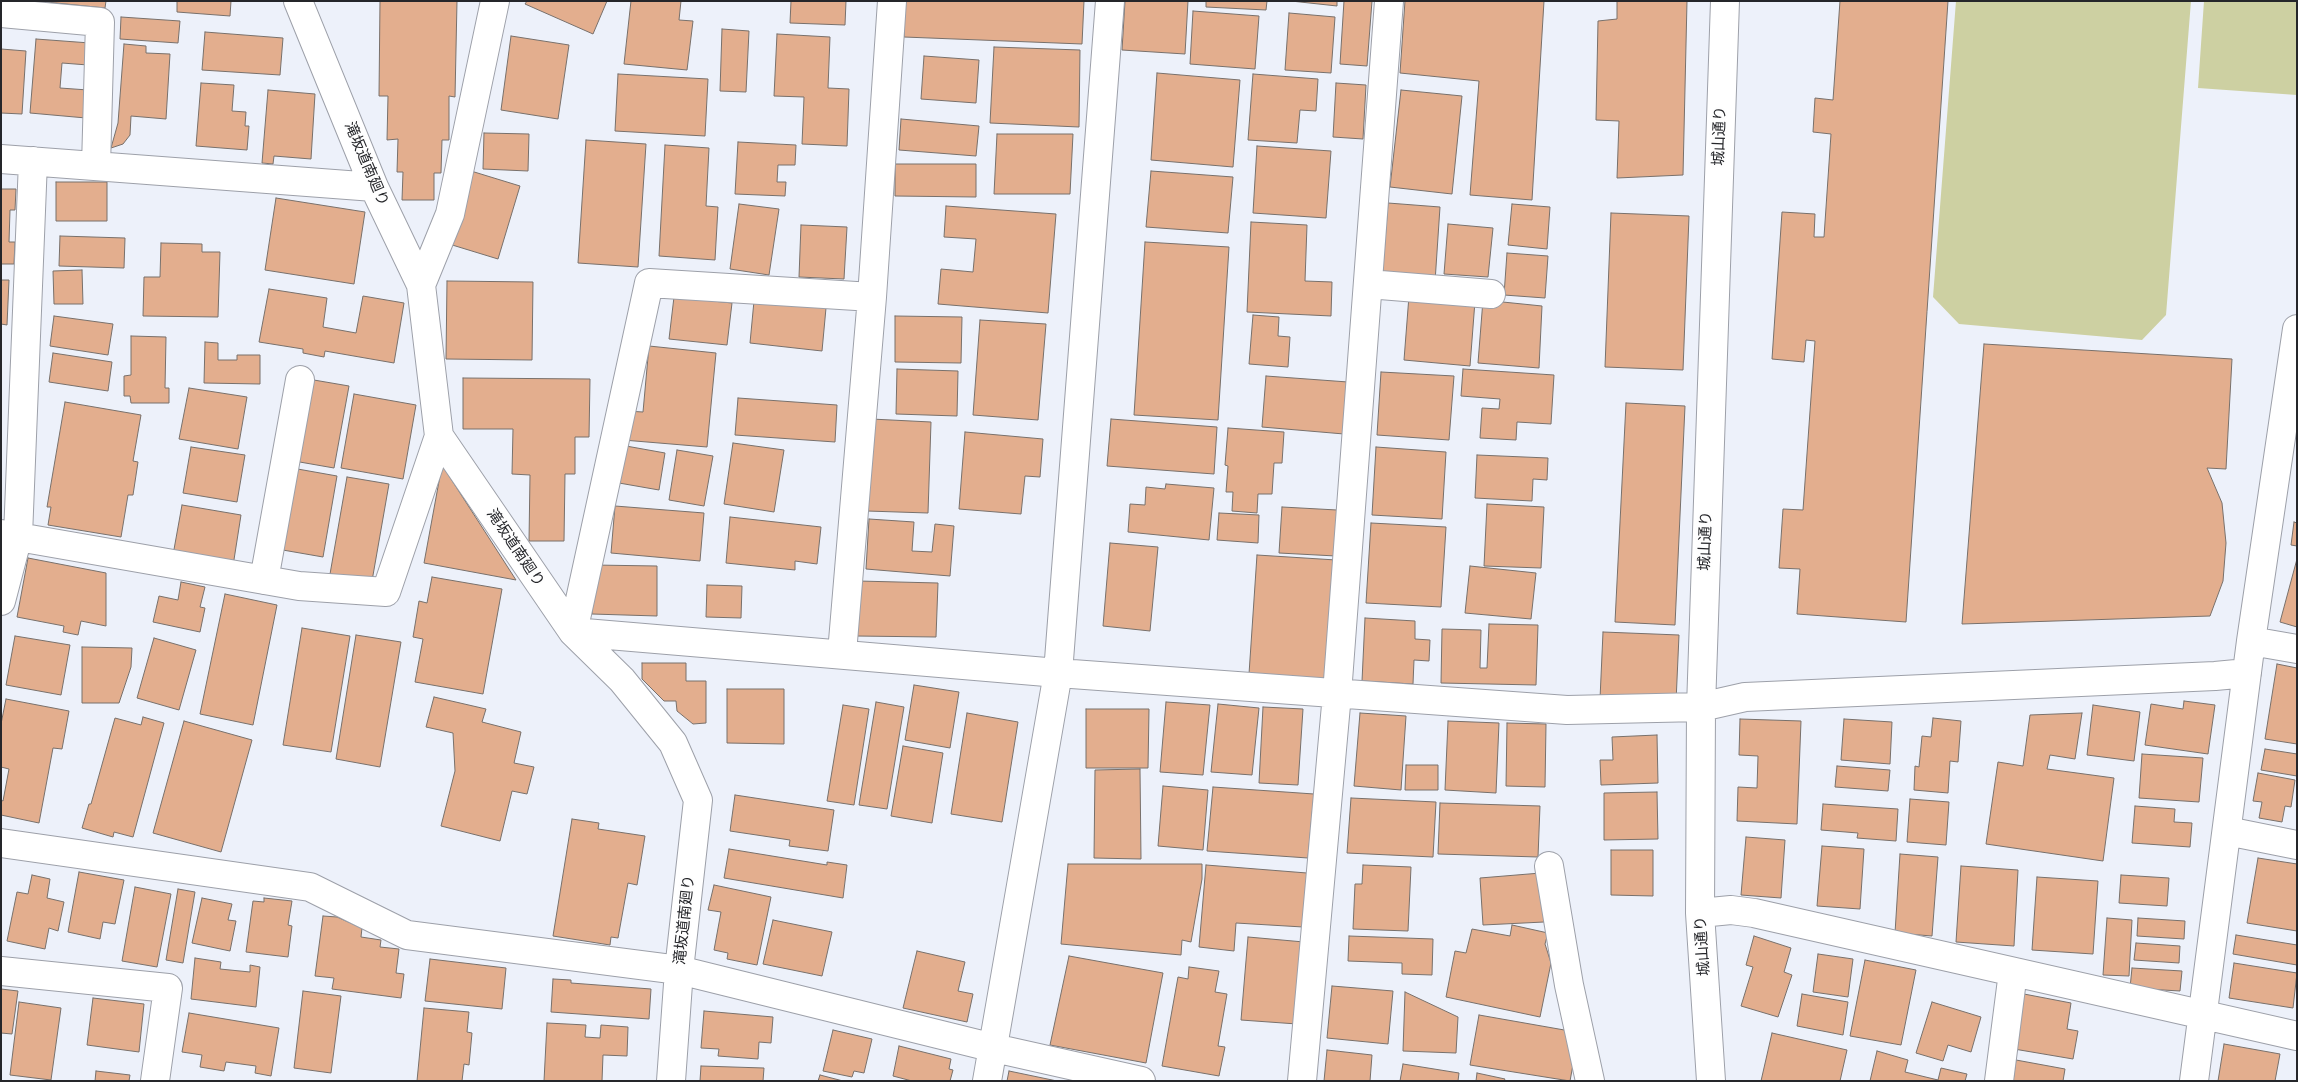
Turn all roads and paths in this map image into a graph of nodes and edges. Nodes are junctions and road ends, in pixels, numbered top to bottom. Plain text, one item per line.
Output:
1 (298, 1) edge
2 (495, 1) edge
3 (892, 1) edge
4 (1110, 1) edge
5 (1389, 1) edge
6 (1725, 1) edge
7 (1, 12) edge
8 (1, 159) edge
9 (33, 161) junction
10 (96, 166) junction
11 (374, 187) junction
12 (421, 284) junction
13 (1368, 284) junction
14 (1491, 294) dead end
15 (872, 297) junction
16 (2297, 329) edge
17 (300, 380) dead end
18 (439, 436) junction
19 (10, 535) edge
20 (264, 580) junction
21 (1, 601) edge
22 (573, 632) junction
23 (2251, 641) junction
24 (2297, 649) edge
25 (842, 653) junction
26 (2247, 672) junction
27 (1058, 673) junction
28 (1337, 694) junction
29 (1701, 707) junction
30 (2227, 831) junction
31 (1, 843) edge
32 (2297, 845) edge
33 (1549, 866) dead end
34 (1700, 913) junction
35 (679, 970) junction
36 (1, 971) edge
37 (2013, 972) junction
38 (2203, 1014) junction
39 (2297, 1036) edge
40 (994, 1048) junction
41 (155, 1081) edge
42 (671, 1081) edge
43 (987, 1081) edge
44 (1141, 1081) edge
45 (1302, 1081) edge
46 (1590, 1081) edge
47 (1712, 1081) edge
48 (1998, 1081) edge
49 (2194, 1081) edge

1 - 11 street, 滝坂道南廻り
2 - 12 street
3 - 15 street
4 - 27 street
5 - 13 street
6 - 29 street, 城山通り
7 - 10 street
8 - 9 street
9 - 10 street
9 - 19 street
10 - 11 street
11 - 12 street, 滝坂道南廻り
12 - 18 street, 滝坂道南廻り
13 - 14 street
13 - 28 street
15 - 22 street
15 - 25 street
16 - 23 street
17 - 20 street
18 - 20 street
18 - 22 street, 滝坂道南廻り
19 - 20 street
19 - 21 street
22 - 25 street
22 - 35 street, 滝坂道南廻り
23 - 24 street
23 - 26 street
25 - 27 street
26 - 29 street
26 - 30 street
27 - 28 street
27 - 40 street
28 - 29 street
28 - 45 street
29 - 34 street, 城山通り
30 - 32 street
30 - 38 street
31 - 35 street
33 - 46 street
34 - 37 street
34 - 47 street, 城山通り
35 - 40 street
35 - 42 street, 滝坂道南廻り
36 - 41 street
37 - 38 street
37 - 48 street
38 - 39 street
38 - 49 street
40 - 43 street
40 - 44 street

